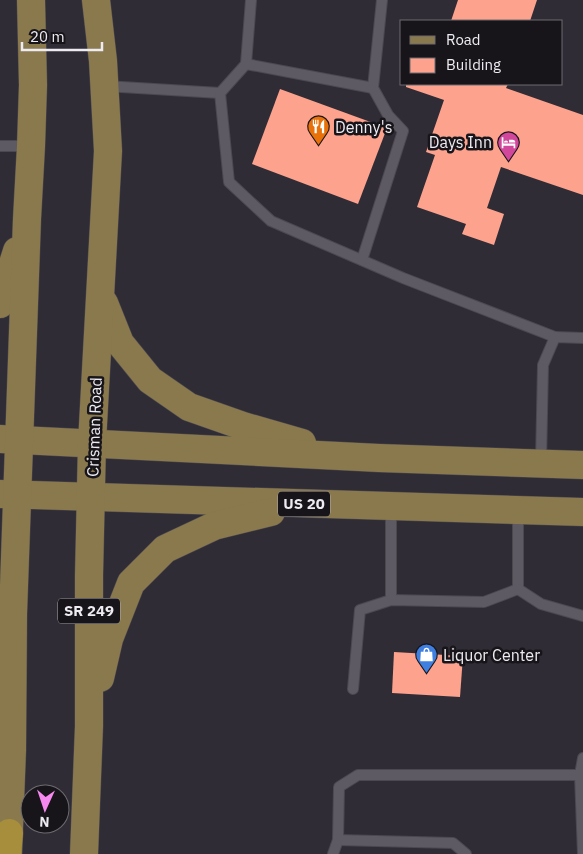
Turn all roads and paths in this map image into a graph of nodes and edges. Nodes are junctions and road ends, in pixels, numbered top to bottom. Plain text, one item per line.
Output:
1 (31, 0) edge
2 (96, 0) edge
3 (251, 0) edge
4 (382, 0) edge
5 (246, 64) junction
6 (104, 86) junction
7 (373, 88) junction
8 (220, 93) junction
9 (0, 146) edge
10 (31, 146) junction
11 (27, 219) junction
12 (362, 260) junction
13 (100, 293) junction
14 (0, 304) edge
15 (555, 337) junction
16 (583, 338) edge
17 (10, 439) edge
18 (92, 443) junction
19 (379, 458) junction
20 (541, 464) junction
21 (583, 465) edge
22 (9, 495) edge
23 (91, 496) junction
24 (306, 504) junction
25 (391, 506) junction
26 (518, 510) junction
27 (583, 512) edge
28 (518, 589) junction
29 (0, 590) edge
30 (391, 600) junction
31 (583, 616) edge
32 (8, 630) edge
33 (353, 689) dead end
34 (89, 726) junction
35 (6, 750) edge
36 (583, 758) edge
37 (580, 775) junction
38 (338, 840) junction
39 (8, 847) edge
40 (84, 854) edge
41 (333, 854) edge
42 (466, 854) edge
43 (583, 854) edge

1 - 10 main road
2 - 6 main road, Crisman Road
3 - 5 lane
4 - 7 lane
5 - 7 lane
5 - 8 lane
6 - 8 lane
6 - 13 main road, Crisman Road
7 - 12 lane
8 - 12 lane
9 - 10 lane
10 - 11 main road
11 - 14 main road
11 - 17 main road
12 - 15 lane
13 - 18 main road, Crisman Road
13 - 19 main road
15 - 16 lane
15 - 20 lane
17 - 18 main road
17 - 22 main road
18 - 19 main road
18 - 23 main road, Crisman Road / SR 249
19 - 20 main road
20 - 21 main road
22 - 23 main road, US 20
22 - 32 main road
23 - 24 main road, US 20
23 - 34 main road, Crisman Road / SR 249
24 - 25 main road, US 20
24 - 34 main road
25 - 26 main road, US 20
25 - 30 lane
26 - 27 main road, US 20
26 - 28 lane
28 - 30 lane
28 - 31 lane
29 - 32 main road
30 - 33 lane
32 - 35 main road
34 - 40 main road, Crisman Road / SR 249
35 - 39 main road
36 - 37 lane
37 - 38 lane
37 - 43 lane
38 - 41 lane
38 - 42 lane

